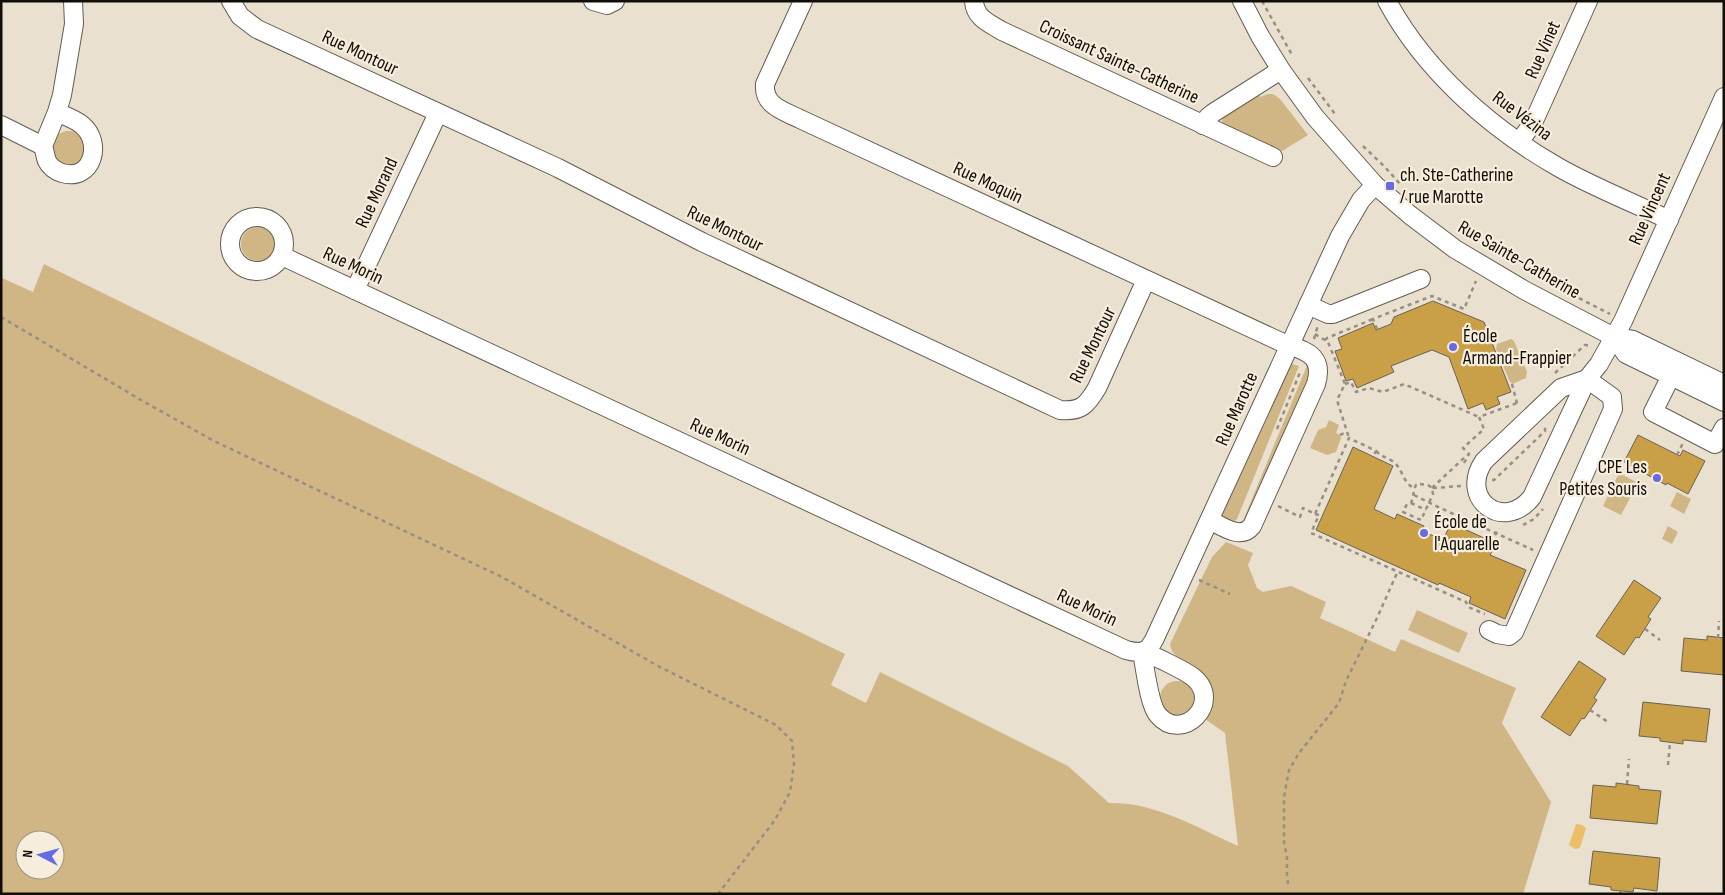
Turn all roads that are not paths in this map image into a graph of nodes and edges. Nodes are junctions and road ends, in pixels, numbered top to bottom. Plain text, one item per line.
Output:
1 (73, 1) edge
2 (231, 1) edge
3 (593, 1) edge
4 (615, 1) edge
5 (803, 1) edge
6 (974, 1) edge
7 (1242, 1) edge
8 (1387, 1) edge
9 (1588, 1) edge
10 (1288, 66) junction
11 (1724, 97) edge
12 (57, 112) junction
13 (438, 113) junction
14 (1203, 125) junction
15 (1, 126) edge
16 (1519, 142) junction
17 (43, 146) junction
18 (1273, 157) dead end
19 (1375, 186) junction
20 (1669, 220) junction
21 (282, 256) dead end
22 (1146, 280) junction
23 (1421, 280) dead end
24 (355, 290) junction
25 (1308, 305) junction
26 (1614, 337) junction
27 (1289, 346) junction
28 (1671, 376) junction
29 (1586, 379) junction
30 (1724, 384) edge
31 (1724, 402) edge
32 (1724, 428) edge
33 (1210, 520) junction
34 (1489, 630) road end
35 (1142, 652) joint

1 - 12 street
2 - 13 street, Rue Montour
3 - 4 street
5 - 22 street, Rue Moquin
6 - 14 street, Croissant Sainte-Catherine
7 - 10 street, Rue Sainte-Catherine
8 - 16 street, Rue Vézina
9 - 16 street, Rue Vinet
10 - 14 street, Croissant Sainte-Catherine
10 - 19 street, Rue Sainte-Catherine
11 - 20 street, Rue Vincent
12 - 17 street
12 - 17 street
13 - 22 street, Rue Montour
13 - 24 street, Rue Morand
14 - 18 street, Croissant Sainte-Catherine
15 - 17 street
16 - 20 street, Rue Vézina
19 - 25 street, Rue Marotte
19 - 26 street, Rue Sainte-Catherine
20 - 26 street, Rue Vincent
21 - 24 street, Rue Morin
22 - 27 street, Rue Moquin
23 - 25 street
24 - 35 street, Rue Morin
25 - 27 street, Rue Marotte
26 - 28 street, Rue Sainte-Catherine
26 - 29 street, Rue Vincent
26 - 30 street, Rue Sainte-Catherine
27 - 33 street, Rue Marotte
27 - 33 street, Rue Moquin
28 - 31 street, Rue Sainte-Catherine
28 - 32 street
29 - 29 street, Rue Vincent
29 - 34 street
33 - 35 street, Rue Marotte

